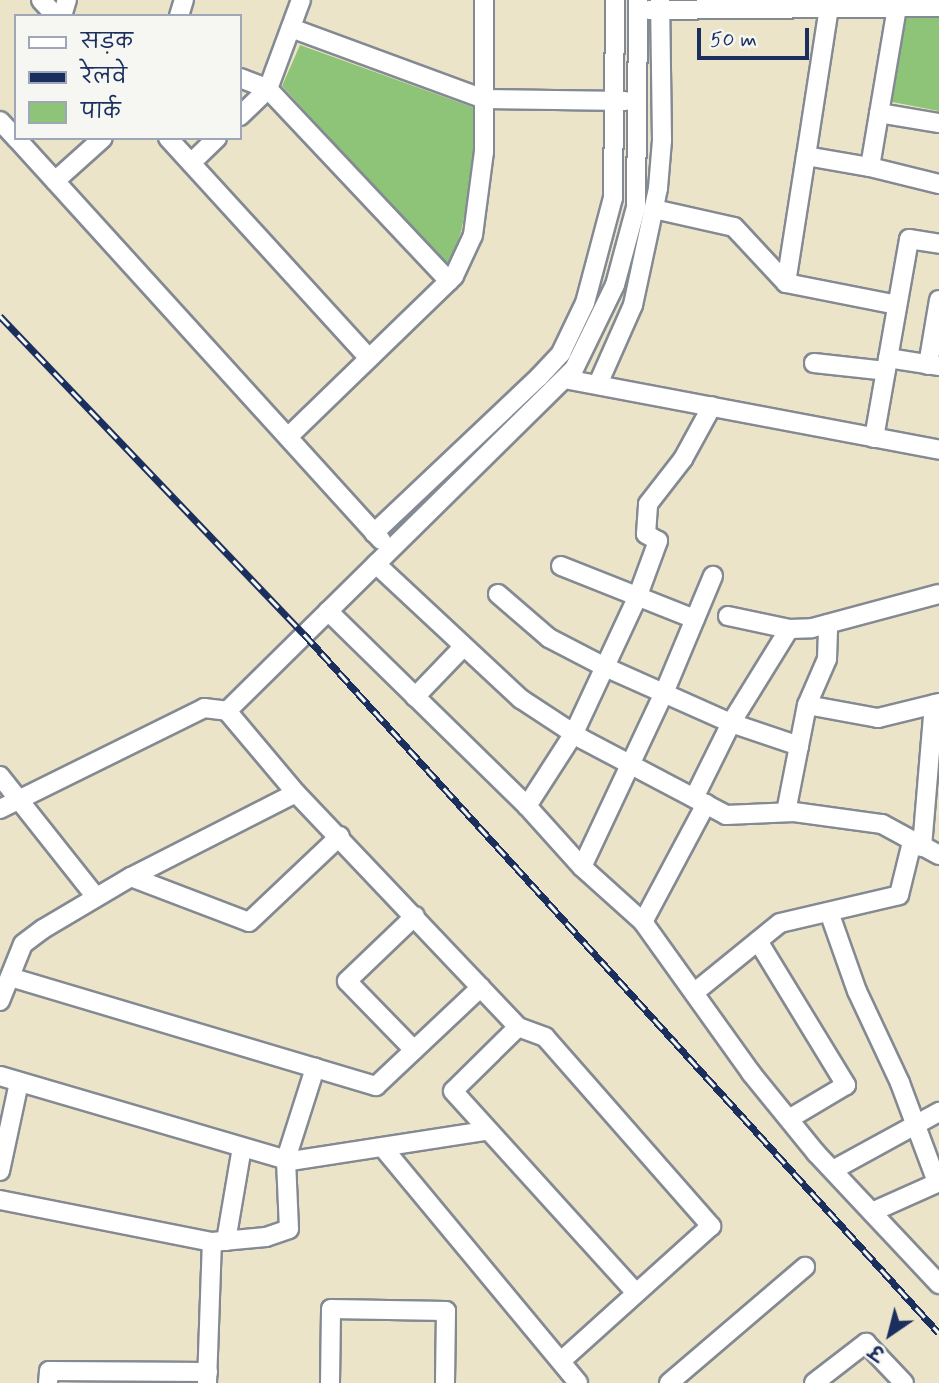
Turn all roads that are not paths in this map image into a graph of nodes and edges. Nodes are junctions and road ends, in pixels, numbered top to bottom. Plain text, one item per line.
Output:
1 (41, 0) edge
2 (301, 0) edge
3 (484, 0) edge
4 (614, 0) edge
5 (810, 4) edge
6 (851, 4) edge
7 (638, 5) edge
8 (660, 5) edge
9 (939, 6) edge
10 (897, 7) junction
11 (829, 8) junction
12 (54, 14) edge
13 (291, 28) junction
14 (242, 79) edge
15 (268, 89) junction
16 (484, 99) junction
17 (616, 100) junction
18 (640, 103) junction
19 (879, 113) junction
20 (242, 114) edge
21 (0, 121) edge
22 (939, 123) edge
23 (14, 136) edge
24 (18, 140) edge
25 (101, 140) edge
26 (170, 140) edge
27 (215, 140) edge
28 (806, 156) junction
29 (191, 163) junction
30 (870, 167) junction
31 (55, 181) junction
32 (939, 184) edge
33 (654, 209) junction
34 (939, 244) edge
35 (449, 281) junction
36 (786, 283) junction
37 (939, 300) edge
38 (897, 304) junction
39 (369, 358) junction
40 (814, 363) dead end
41 (887, 365) junction
42 (933, 365) edge
43 (565, 379) junction
44 (598, 384) junction
45 (712, 406) junction
46 (288, 437) junction
47 (874, 438) junction
48 (939, 450) edge
49 (374, 533) junction
50 (390, 550) junction
51 (376, 564) junction
52 (561, 566) dead end
53 (713, 576) dead end
54 (498, 594) dead end
55 (939, 594) edge
56 (637, 598) junction
57 (328, 611) junction
58 (728, 616) dead end
59 (695, 619) junction
60 (828, 624) junction
61 (789, 629) junction
62 (462, 648) junction
63 (605, 667) junction
64 (664, 693) junction
65 (415, 697) junction
66 (937, 704) edge
67 (807, 705) junction
68 (227, 711) junction
69 (730, 723) junction
70 (574, 733) junction
71 (799, 746) junction
72 (631, 764) junction
73 (0, 776) edge
74 (296, 793) junction
75 (18, 799) junction
76 (700, 801) junction
77 (527, 806) junction
78 (0, 809) edge
79 (786, 812) junction
80 (340, 836) junction
81 (917, 844) junction
82 (939, 855) edge
83 (582, 867) junction
84 (131, 877) junction
85 (96, 897) junction
86 (829, 912) junction
87 (415, 916) junction
88 (643, 922) junction
89 (758, 941) junction
90 (10, 977) junction
91 (481, 987) junction
92 (695, 992) junction
93 (0, 1001) edge
94 (518, 1027) junction
95 (414, 1050) junction
96 (315, 1068) junction
97 (0, 1076) edge
98 (19, 1082) junction
99 (939, 1112) edge
100 (789, 1119) junction
101 (914, 1124) junction
102 (485, 1131) junction
103 (243, 1147) junction
104 (384, 1149) junction
105 (286, 1159) junction
106 (832, 1170) junction
107 (0, 1171) edge
108 (938, 1182) edge
109 (0, 1199) edge
110 (872, 1212) junction
111 (219, 1241) junction
112 (932, 1266) edge
113 (805, 1267) dead end
114 (939, 1284) edge
115 (635, 1292) junction
116 (866, 1343) junction
117 (562, 1360) junction
118 (93, 1377) edge
119 (208, 1378) edge
120 (48, 1383) edge
121 (330, 1383) edge
122 (445, 1383) edge
123 (578, 1383) edge
124 (669, 1383) edge
125 (814, 1383) edge
126 (887, 1383) edge
127 (904, 1383) edge

1 - 12 street
2 - 13 street
3 - 16 street
4 - 17 street
5 - 8 street
5 - 11 street
6 - 10 street
6 - 11 street
7 - 8 street
7 - 18 street
8 - 33 street
9 - 10 street
10 - 19 street
11 - 28 street
13 - 15 street
13 - 16 street
14 - 15 street
15 - 20 street
15 - 35 street
16 - 17 street
16 - 35 street
17 - 18 street
17 - 49 street
18 - 43 street
19 - 22 street
19 - 30 street
21 - 23 street
24 - 31 street
25 - 31 street
26 - 29 street
27 - 29 street
28 - 30 street
28 - 36 street
29 - 39 street
30 - 32 street
31 - 46 street
33 - 36 street
33 - 44 street
34 - 38 street
35 - 39 street
36 - 38 street
37 - 42 street
38 - 41 street
39 - 46 street
40 - 41 street
41 - 42 street
41 - 47 street
43 - 44 street
43 - 50 street
44 - 45 street
45 - 47 street
45 - 56 street
46 - 49 street
47 - 48 street
49 - 50 street
50 - 51 street
51 - 57 street
51 - 62 street
52 - 56 street
53 - 59 street
54 - 63 street
55 - 60 street
56 - 59 street
56 - 63 street
57 - 65 street
57 - 68 street
58 - 61 street
59 - 64 street
60 - 61 street
60 - 67 street
61 - 69 street
62 - 65 street
62 - 70 street
63 - 64 street
63 - 70 street
64 - 69 street
64 - 72 street
65 - 77 street
66 - 67 street
66 - 81 street
67 - 71 street
68 - 74 street
68 - 75 street
69 - 71 street
69 - 76 street
70 - 72 street
70 - 77 street
71 - 79 street
72 - 76 street
72 - 83 street
73 - 75 street
74 - 80 street
74 - 84 street
75 - 78 street
75 - 85 street
76 - 79 street
76 - 88 street
77 - 83 street
79 - 81 street
80 - 84 street
80 - 87 street
81 - 82 street
81 - 86 street
83 - 88 street
84 - 85 street
85 - 90 street
86 - 89 street
86 - 101 street
87 - 91 street
87 - 95 street
88 - 92 street
89 - 92 street
89 - 100 street
90 - 93 street
90 - 96 street
91 - 94 street
91 - 95 street
92 - 100 street
94 - 102 street
94 - 115 street
95 - 96 street
96 - 105 street
97 - 98 street
98 - 103 street
98 - 107 street
99 - 101 street
100 - 106 street
101 - 106 street
101 - 108 street
102 - 104 street
102 - 115 street
103 - 105 street
103 - 111 street
104 - 105 street
104 - 117 street
105 - 111 street
106 - 110 street
108 - 110 street
109 - 111 street
110 - 112 street
111 - 119 street
112 - 114 street
113 - 124 street
115 - 117 street
116 - 125 street
116 - 126 street
116 - 127 street
117 - 123 street
118 - 119 street
118 - 120 street
121 - 122 street

